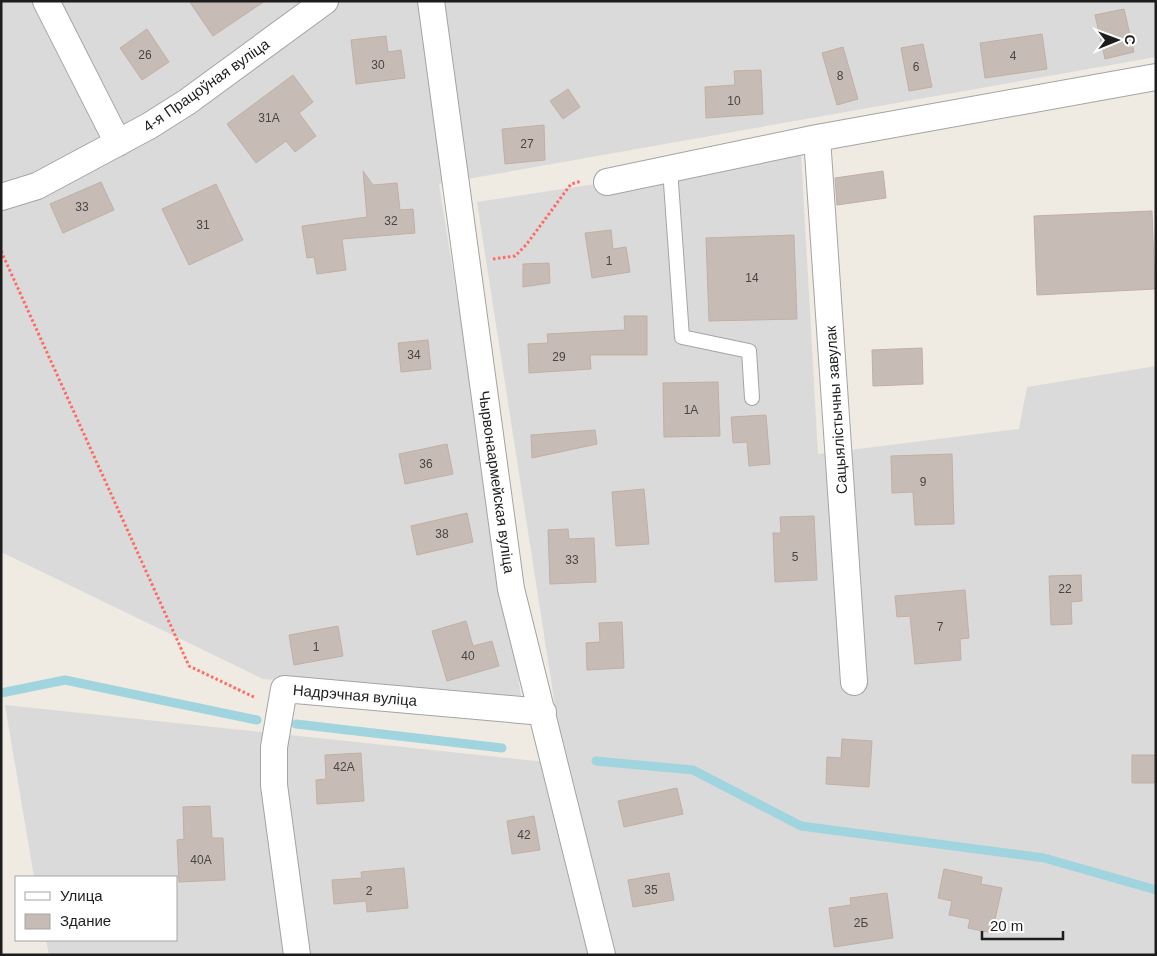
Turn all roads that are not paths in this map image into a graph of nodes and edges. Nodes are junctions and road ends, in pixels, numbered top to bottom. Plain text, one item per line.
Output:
1 (46, 1) edge
2 (325, 1) edge
3 (431, 1) edge
4 (1156, 77) edge
5 (817, 138) junction
6 (118, 143) junction
7 (670, 169) junction
8 (607, 182) road end
9 (1, 197) edge
10 (752, 398) dead end
11 (854, 682) dead end
12 (543, 712) junction
13 (297, 955) edge
14 (602, 955) edge

1 - 6 street
2 - 6 street, 4-я Працоўная вуліца
3 - 12 street, Чырвонаармейская вуліца
4 - 5 street
5 - 7 street
5 - 11 street, Сацыялістычны завулак
6 - 9 street, 4-я Працоўная вуліца
7 - 8 street
7 - 10 lane
12 - 13 street, Надрэчная вуліца
12 - 14 street, Чырвонаармейская вуліца

